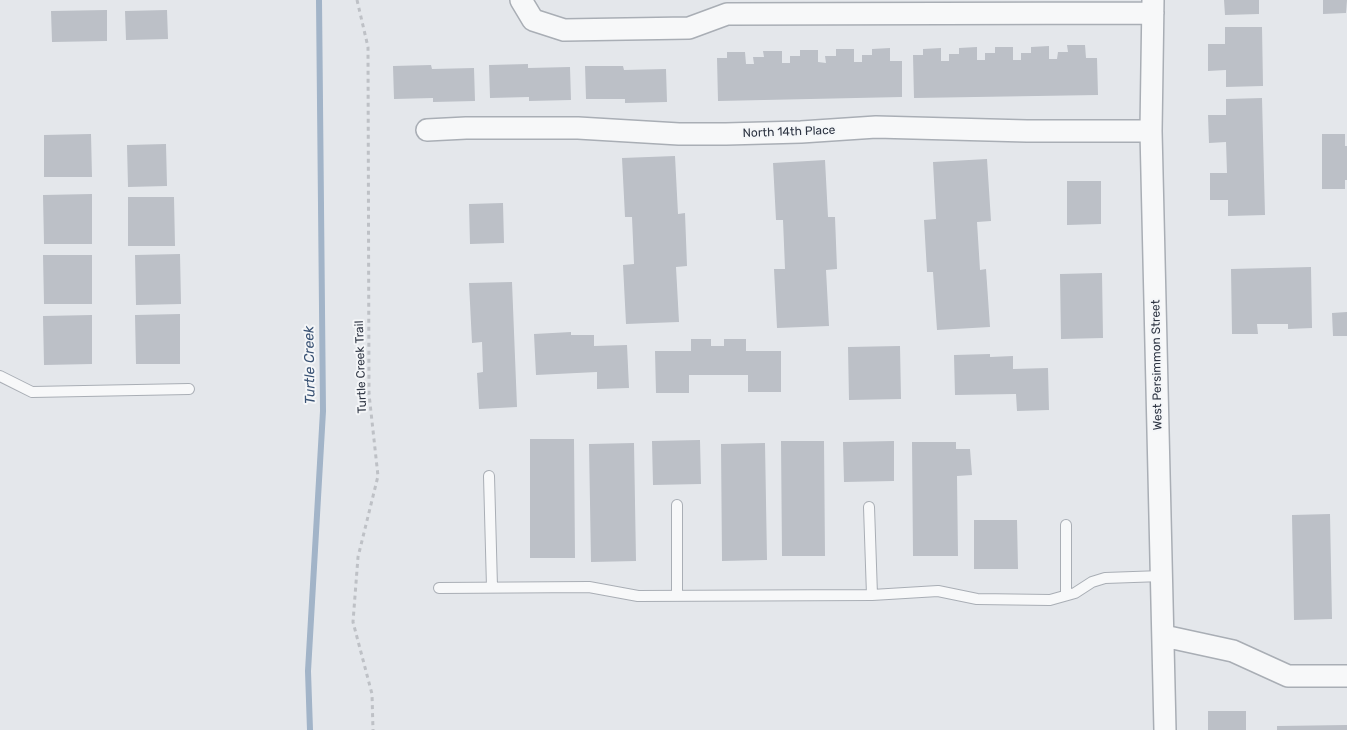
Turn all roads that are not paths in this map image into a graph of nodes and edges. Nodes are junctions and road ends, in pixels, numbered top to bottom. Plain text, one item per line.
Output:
1 (521, 0) edge
2 (1153, 6) edge
3 (427, 130) dead end
4 (1151, 131) junction
5 (0, 376) edge
6 (189, 389) dead end
7 (490, 476) dead end
8 (677, 505) dead end
9 (869, 507) dead end
10 (1066, 525) dead end
11 (1162, 576) junction
12 (492, 587) junction
13 (439, 588) dead end
14 (872, 594) junction
15 (1066, 595) junction
16 (677, 596) junction
17 (1164, 636) junction
18 (1347, 676) edge
19 (1165, 730) edge

1 - 2 street
2 - 4 street, West Persimmon Street
3 - 4 street, North 14th Place
4 - 11 street, West Persimmon Street
5 - 6 lane
7 - 12 lane
8 - 16 lane
9 - 14 lane
10 - 15 lane
11 - 15 lane
11 - 17 street, West Persimmon Street
12 - 13 lane
12 - 16 lane
14 - 15 lane
14 - 16 lane
17 - 18 street
17 - 19 street, West Persimmon Street

